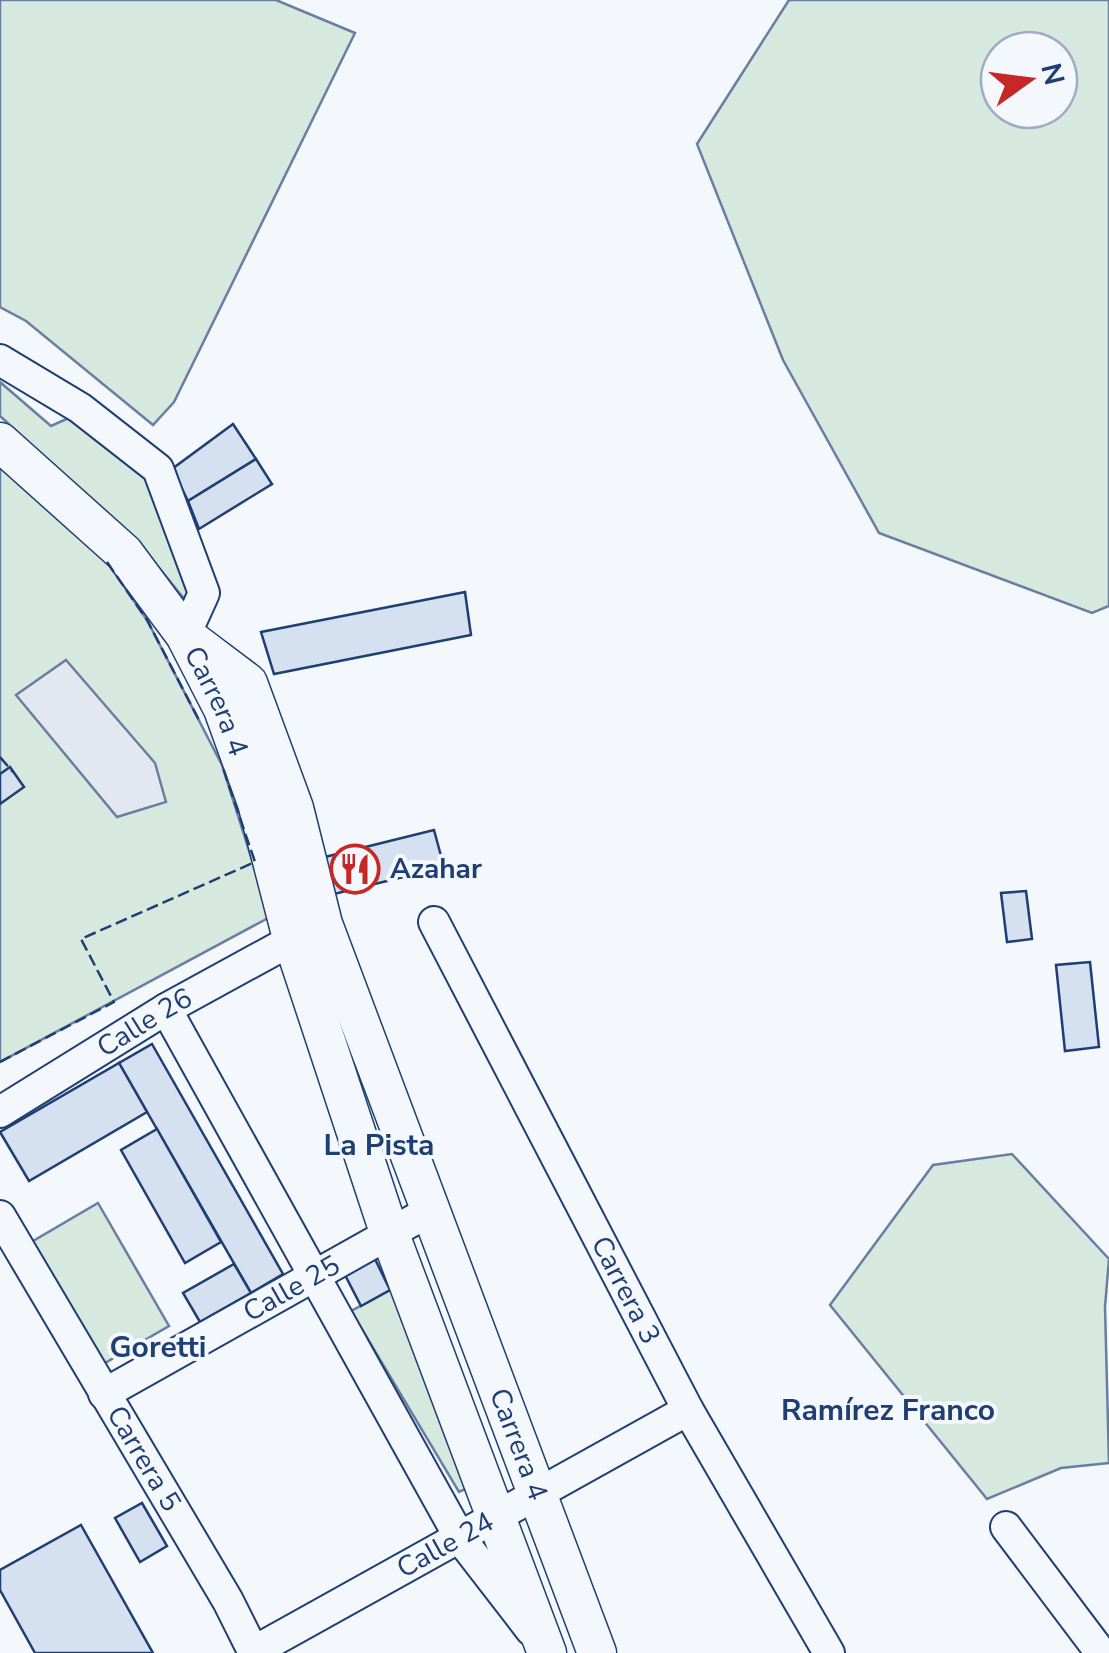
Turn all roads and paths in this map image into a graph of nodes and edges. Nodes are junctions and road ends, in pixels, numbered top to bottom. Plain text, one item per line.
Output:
1 (0, 360) edge
2 (0, 442) edge
3 (185, 635) junction
4 (434, 922) dead end
5 (308, 931) junction
6 (166, 1008) junction
7 (0, 1112) edge
8 (428, 1212) junction
9 (0, 1216) edge
10 (389, 1232) junction
11 (310, 1274) junction
12 (104, 1394) junction
13 (688, 1410) junction
14 (536, 1494) junction
15 (495, 1520) junction
16 (1006, 1527) dead end
17 (460, 1538) junction
18 (546, 1650) edge
19 (254, 1652) edge
20 (596, 1653) edge
21 (829, 1653) edge
22 (1101, 1653) edge

1 - 3 street
2 - 3 main road, Carrera 4
3 - 5 main road, Carrera 4
4 - 13 street, Carrera 3
5 - 6 street, Calle 26
5 - 8 main road, Carrera 4
5 - 10 main road, Carrera 4
6 - 7 street, Calle 26
6 - 11 street, Carrera 4
8 - 10 street, Calle 25
8 - 14 main road, Carrera 4
9 - 12 street, Carrera 5
10 - 11 street, Calle 25
10 - 15 main road, Carrera 4
11 - 12 street, Calle 25
11 - 17 street, Carrera 4
12 - 19 street, Carrera 5
13 - 14 street, Calle 24
13 - 21 street, Carrera 3
14 - 15 street, Calle 24
14 - 20 main road, Carrera 4
15 - 17 street, Calle 24
15 - 18 main road, Carrera 4
16 - 22 street
17 - 18 street, Carrera 4
17 - 19 street, Calle 24

